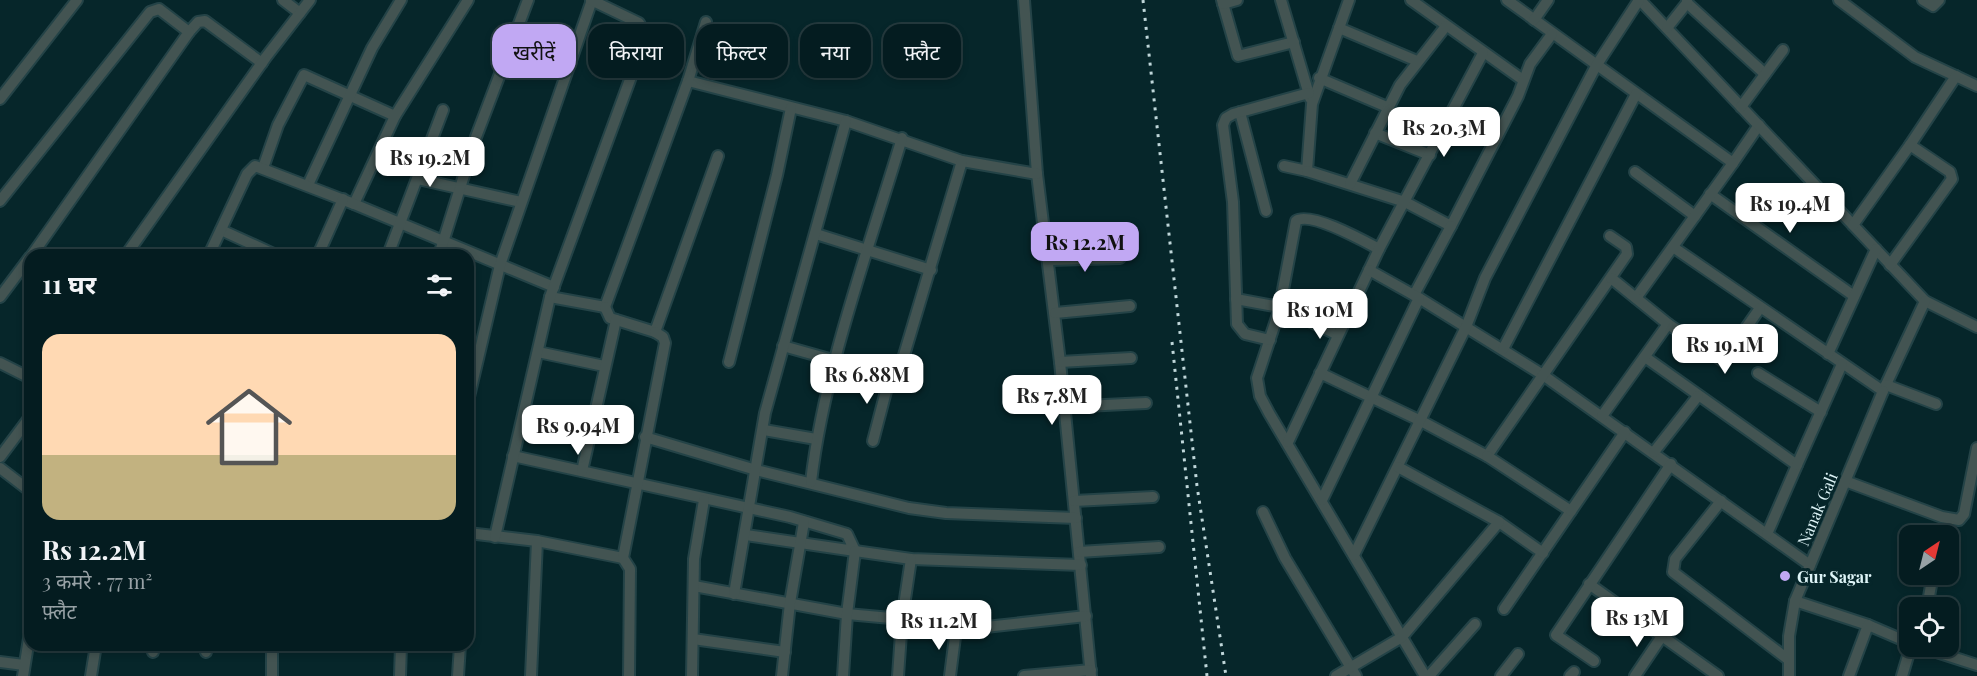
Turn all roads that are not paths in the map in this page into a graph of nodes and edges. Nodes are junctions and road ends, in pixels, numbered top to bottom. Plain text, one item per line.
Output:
1 (77, 0) edge
2 (283, 0) edge
3 (310, 0) edge
4 (401, 0) edge
5 (468, 0) edge
6 (528, 0) edge
7 (592, 0) edge
8 (1024, 0) edge
9 (1237, 0) edge
10 (1281, 0) edge
11 (1349, 0) edge
12 (1411, 0) edge
13 (1507, 0) edge
14 (1548, 0) edge
15 (1639, 0) edge
16 (1839, 0) edge
17 (1923, 0) edge
18 (1939, 0) edge
19 (1687, 1) edge
20 (1223, 2) edge
21 (300, 13) junction
22 (1534, 20) junction
23 (706, 22) dead end
24 (1446, 26) junction
25 (1339, 28) junction
26 (1667, 28) junction
27 (189, 32) junction
28 (1552, 34) junction
29 (1294, 42) junction
30 (1783, 50) dead end
31 (1483, 53) junction
32 (1417, 61) junction
33 (262, 63) junction
34 (1596, 66) junction
35 (1765, 74) junction
36 (1956, 76) junction
37 (1319, 78) junction
38 (1523, 80) junction
39 (688, 81) junction
40 (1977, 86) edge
41 (1309, 93) junction
42 (1636, 94) junction
43 (348, 95) junction
44 (0, 99) edge
45 (1312, 104) junction
46 (1387, 107) junction
47 (1741, 107) junction
48 (791, 108) junction
49 (443, 110) dead end
50 (1240, 112) junction
51 (395, 116) junction
52 (846, 121) junction
53 (1759, 125) junction
54 (1375, 133) junction
55 (902, 138) junction
56 (1910, 146) junction
57 (1430, 155) junction
58 (718, 156) dead end
59 (962, 161) junction
60 (1733, 163) junction
61 (1284, 166) dead end
62 (264, 168) junction
63 (1307, 171) junction
64 (1635, 172) dead end
65 (1037, 174) junction
66 (418, 179) junction
67 (1350, 184) junction
68 (308, 185) junction
69 (459, 188) junction
70 (1710, 194) junction
71 (343, 199) junction
72 (0, 201) edge
73 (521, 202) junction
74 (1405, 202) junction
75 (354, 204) junction
76 (1266, 211) dead end
77 (1695, 216) junction
78 (401, 225) junction
79 (1853, 225) junction
80 (1451, 226) junction
81 (221, 230) junction
82 (816, 234) junction
83 (1610, 236) dead end
84 (442, 241) junction
85 (1673, 247) junction
86 (36, 249) edge
87 (130, 249) edge
88 (212, 249) edge
89 (259, 249) edge
90 (321, 249) edge
91 (391, 249) edge
92 (440, 249) edge
93 (461, 249) edge
94 (1379, 249) junction
95 (1876, 249) junction
96 (868, 251) junction
97 (474, 254) edge
98 (1120, 258) dead end
99 (1049, 260) junction
100 (24, 265) edge
101 (500, 265) junction
102 (1890, 265) junction
103 (931, 270) junction
104 (1369, 270) junction
105 (1611, 278) junction
106 (552, 292) junction
107 (1416, 296) junction
108 (0, 297) edge
109 (1854, 297) junction
110 (1636, 298) junction
111 (1236, 299) junction
112 (1925, 301) junction
113 (1130, 306) dead end
114 (605, 307) junction
115 (1280, 307) junction
116 (1760, 308) junction
117 (1055, 313) junction
118 (616, 320) junction
119 (1668, 324) junction
120 (1466, 327) junction
121 (1977, 327) edge
122 (655, 332) junction
123 (1338, 335) junction
124 (1269, 340) junction
125 (783, 346) junction
126 (1503, 349) junction
127 (538, 352) junction
128 (1828, 354) junction
129 (1645, 357) junction
130 (1131, 358) dead end
131 (474, 362) edge
132 (729, 362) dead end
133 (836, 362) junction
134 (1060, 362) junction
135 (0, 363) edge
136 (1842, 364) junction
137 (604, 366) junction
138 (1320, 373) junction
139 (1758, 373) dead end
140 (24, 375) edge
141 (1543, 375) junction
142 (890, 376) junction
143 (1885, 388) junction
144 (1372, 396) junction
145 (1698, 396) junction
146 (1146, 403) dead end
147 (1936, 404) dead end
148 (1064, 407) junction
149 (1821, 412) junction
150 (1602, 416) junction
151 (1421, 421) junction
152 (24, 425) edge
153 (764, 430) junction
154 (1625, 432) junction
155 (645, 437) junction
156 (816, 439) junction
157 (873, 441) dead end
158 (1288, 442) junction
159 (1977, 448) edge
160 (1654, 452) junction
161 (513, 456) junction
162 (1487, 456) junction
163 (0, 457) edge
164 (1671, 464) junction
165 (1797, 465) junction
166 (1398, 466) junction
167 (1975, 466) edge
168 (0, 468) edge
169 (756, 470) junction
170 (582, 471) junction
171 (1845, 481) junction
172 (811, 482) junction
173 (636, 484) junction
174 (24, 486) edge
175 (1153, 497) dead end
176 (704, 500) junction
177 (1322, 500) junction
178 (1074, 501) junction
179 (1721, 501) junction
180 (750, 509) junction
181 (1571, 511) junction
182 (1263, 512) dead end
183 (1076, 519) junction
184 (804, 522) junction
185 (1499, 522) junction
186 (474, 534) edge
187 (1767, 534) junction
188 (746, 535) junction
189 (495, 537) junction
190 (537, 541) junction
191 (800, 544) junction
192 (1159, 547) dead end
193 (855, 551) junction
194 (1079, 552) junction
195 (1543, 552) junction
196 (1354, 555) junction
197 (623, 558) junction
198 (911, 559) junction
199 (1081, 565) junction
200 (1810, 565) junction
201 (1589, 584) junction
202 (694, 586) junction
203 (734, 594) junction
204 (1795, 601) junction
205 (790, 603) junction
206 (1504, 609) dead end
207 (847, 614) junction
208 (1086, 616) junction
209 (902, 619) junction
210 (1475, 624) dead end
211 (1868, 625) junction
212 (956, 629) junction
213 (1662, 636) junction
214 (1402, 638) junction
215 (693, 639) junction
216 (1899, 639) edge
217 (27, 651) edge
218 (95, 651) edge
219 (273, 651) edge
220 (401, 651) edge
221 (460, 651) edge
222 (785, 652) junction
223 (1518, 654) dead end
224 (1911, 657) edge
225 (1951, 657) edge
226 (1789, 660) junction
227 (1594, 661) dead end
228 (0, 662) edge
229 (1977, 665) edge
230 (24, 670) edge
231 (1353, 672) edge
232 (1091, 673) edge
233 (91, 676) edge
234 (272, 676) edge
235 (400, 676) edge
236 (458, 676) edge
237 (531, 676) edge
238 (629, 676) edge
239 (692, 676) edge
240 (782, 676) edge
241 (843, 676) edge
242 (898, 676) edge
243 (950, 676) edge
244 (1024, 676) edge
245 (1336, 676) edge
246 (1425, 676) edge
247 (1429, 676) edge
248 (1501, 676) edge
249 (1635, 676) edge
250 (1718, 676) edge
251 (1789, 676) edge
252 (1849, 676) edge
253 (1902, 676) edge

1 - 44 street
2 - 21 street
3 - 21 street
4 - 43 street
5 - 51 street
6 - 69 street
7 - 73 street
7 - 106 street
8 - 65 street
9 - 20 street
10 - 29 street
11 - 25 street
12 - 24 street
13 - 22 street
14 - 22 street
15 - 26 street
15 - 34 street
16 - 36 street
17 - 18 street
19 - 26 street
19 - 35 street
20 - 29 street
21 - 33 street
22 - 28 street
23 - 39 street
24 - 31 street
24 - 32 street
25 - 32 street
25 - 37 street
26 - 47 street
27 - 33 street
27 - 72 street
27 - 86 street
28 - 34 street
28 - 38 street
29 - 41 street
30 - 35 street
31 - 38 street
31 - 57 street
32 - 46 street
33 - 87 street
34 - 42 street
34 - 120 street
35 - 47 street
36 - 40 street
36 - 56 street
37 - 45 street
37 - 46 street
38 - 80 street
39 - 48 street
39 - 114 street
41 - 45 street
41 - 50 street
42 - 60 street
42 - 126 street
43 - 51 street
43 - 62 street
43 - 68 street
45 - 63 street
46 - 54 street
47 - 53 street
48 - 52 street
48 - 132 street
49 - 66 street
50 - 76 street
50 - 111 street
51 - 75 street
52 - 55 street
52 - 82 street
53 - 60 street
53 - 79 street
54 - 57 street
54 - 67 street
55 - 59 street
55 - 96 street
56 - 79 street
56 - 102 street
57 - 74 street
58 - 122 street
59 - 65 street
59 - 103 street
60 - 70 street
61 - 63 street
62 - 68 street
62 - 81 street
63 - 67 street
64 - 77 street
65 - 99 street
66 - 69 street
66 - 78 street
67 - 74 street
68 - 71 street
69 - 73 street
69 - 84 street
70 - 77 street
70 - 109 street
71 - 75 street
71 - 90 street
73 - 101 street
74 - 80 street
74 - 94 street
75 - 78 street
77 - 85 street
78 - 84 street
78 - 91 street
79 - 95 street
80 - 107 street
81 - 88 street
81 - 89 street
82 - 96 street
82 - 125 street
83 - 105 street
84 - 92 street
84 - 93 street
85 - 110 street
85 - 116 street
94 - 104 street
94 - 115 street
95 - 102 street
95 - 109 street
96 - 103 street
96 - 133 street
97 - 101 street
98 - 99 street
99 - 117 street
100 - 108 street
101 - 106 street
101 - 131 street
102 - 112 street
103 - 142 street
104 - 107 street
104 - 123 street
105 - 110 street
105 - 141 street
106 - 114 street
106 - 127 street
107 - 120 street
107 - 144 street
109 - 128 street
110 - 119 street
111 - 115 street
111 - 124 street
112 - 121 street
112 - 143 street, Nanak Gali
113 - 117 street
114 - 118 street
115 - 123 street
115 - 124 street
116 - 119 street
116 - 128 street
117 - 134 street
118 - 122 street
118 - 137 street
119 - 129 street
120 - 126 street
120 - 151 street
122 - 155 street
123 - 138 street
124 - 158 street
125 - 133 street
125 - 153 street
126 - 141 street
127 - 137 street
127 - 161 street
128 - 136 street
129 - 145 street
129 - 150 street
130 - 134 street
133 - 142 street
133 - 156 street
134 - 148 street
135 - 140 street
136 - 143 street
136 - 149 street
137 - 170 street
138 - 144 street
138 - 158 street
139 - 149 street
141 - 150 street
141 - 162 street
142 - 157 street
143 - 147 street
143 - 171 street, Nanak Gali
144 - 151 street
144 - 177 street
145 - 160 street
145 - 165 street
146 - 148 street
148 - 178 street
149 - 165 street
150 - 154 street
151 - 162 street
151 - 166 street
152 - 163 street
153 - 156 street
153 - 169 street
154 - 160 street
154 - 181 street
155 - 169 street
155 - 173 street
156 - 172 street
158 - 177 street
159 - 167 street
160 - 164 street
161 - 170 street
161 - 189 street
162 - 181 street
164 - 179 street
164 - 201 street
165 - 187 street
166 - 185 street
166 - 196 street
167 - 171 street
168 - 174 street
169 - 172 street
169 - 180 street
170 - 173 street
171 - 200 street, Nanak Gali
172 - 183 street
173 - 176 street
173 - 197 street
175 - 178 street
176 - 180 street
176 - 202 street
177 - 196 street
178 - 183 street
179 - 187 street
179 - 226 street
180 - 184 street
180 - 188 street
181 - 195 street
182 - 231 street
183 - 194 street
184 - 191 street
184 - 193 street
185 - 195 street
185 - 214 street
186 - 189 street
187 - 200 street
188 - 191 street
188 - 203 street
189 - 190 street
190 - 197 street
190 - 237 street
191 - 193 street
191 - 205 street
192 - 194 street
193 - 198 street
193 - 207 street
194 - 199 street
195 - 206 street
196 - 214 street
197 - 238 street
198 - 199 street
198 - 209 street
199 - 208 street
200 - 204 street, Nanak Gali
201 - 213 street
201 - 227 street
202 - 203 street
202 - 215 street
203 - 205 street
204 - 211 street
204 - 226 street, Nanak Gali
205 - 207 street
205 - 222 street
207 - 209 street
207 - 241 street
208 - 212 street
208 - 232 street
209 - 212 street
209 - 242 street
210 - 247 street
211 - 216 street
211 - 252 street
212 - 243 street
213 - 249 street
213 - 250 street
214 - 231 street
214 - 246 street
215 - 222 street
215 - 239 street
217 - 230 street
218 - 233 street
219 - 234 street
220 - 235 street
221 - 236 street
222 - 240 street
223 - 248 street
224 - 253 street
225 - 229 street
226 - 251 street, Nanak Gali
228 - 230 street
231 - 245 street
232 - 244 street

